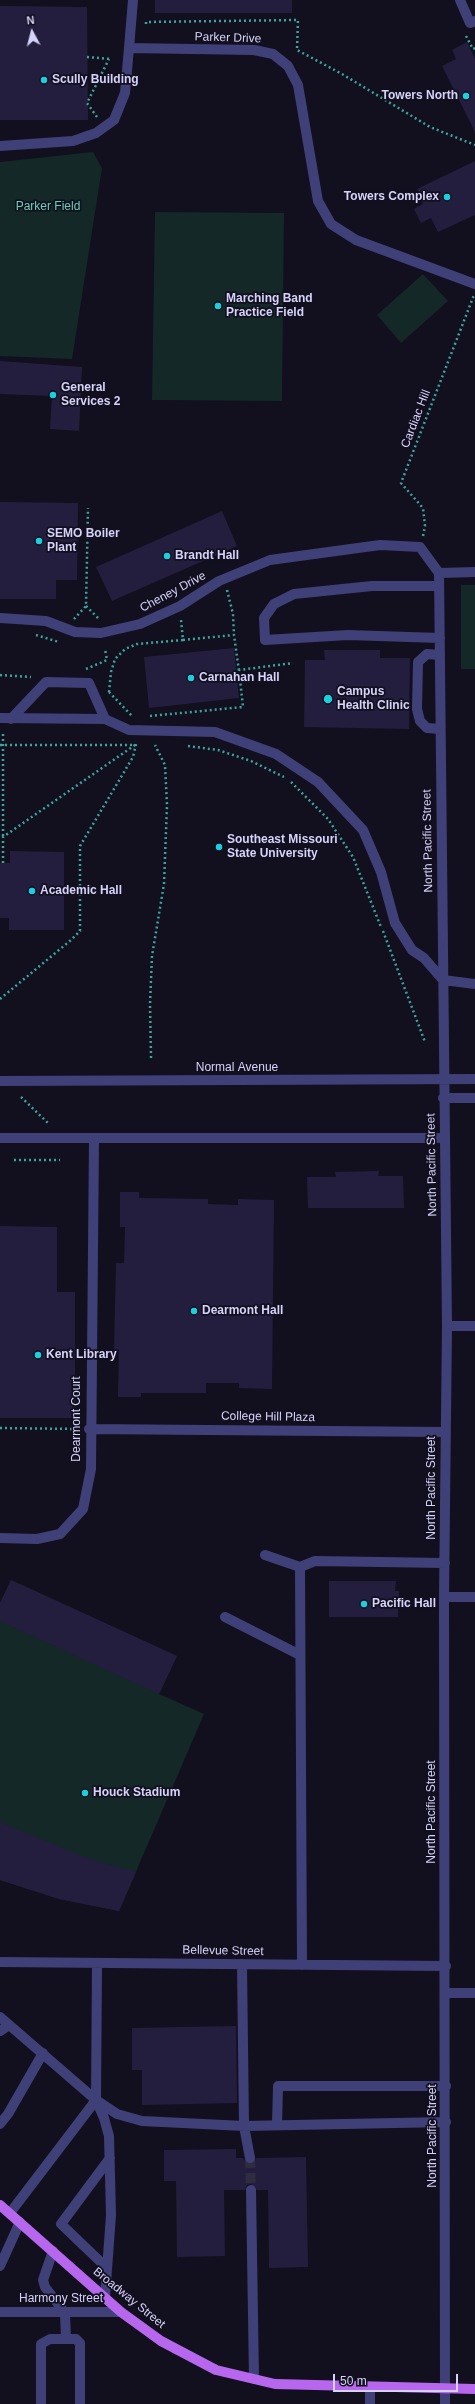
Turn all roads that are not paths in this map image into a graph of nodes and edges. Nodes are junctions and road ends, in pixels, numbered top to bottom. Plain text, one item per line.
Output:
1 (132, 0) edge
2 (460, 0) edge
3 (475, 21) edge
4 (129, 48) junction
5 (0, 146) edge
6 (475, 284) edge
7 (475, 572) edge
8 (439, 573) junction
9 (439, 586) junction
10 (0, 618) edge
11 (440, 638) junction
12 (440, 655) junction
13 (0, 718) edge
14 (11, 719) junction
15 (104, 719) junction
16 (440, 729) junction
17 (443, 980) junction
18 (475, 984) edge
19 (443, 1080) junction
20 (475, 1080) edge
21 (0, 1081) edge
22 (443, 1098) junction
23 (475, 1098) edge
24 (0, 1138) edge
25 (94, 1138) junction
26 (444, 1138) junction
27 (447, 1326) junction
28 (475, 1326) edge
29 (90, 1429) junction
30 (445, 1432) junction
31 (0, 1538) edge
32 (265, 1555) dead end
33 (445, 1563) junction
34 (300, 1567) junction
35 (444, 1597) junction
36 (475, 1597) edge
37 (225, 1617) dead end
38 (300, 1655) junction
39 (0, 1962) edge
40 (96, 1963) junction
41 (242, 1964) junction
42 (302, 1965) junction
43 (446, 1966) junction
44 (446, 1993) junction
45 (475, 1993) edge
46 (0, 2017) edge
47 (9, 2025) junction
48 (0, 2032) edge
49 (43, 2053) junction
50 (446, 2086) junction
51 (96, 2100) junction
52 (446, 2122) junction
53 (0, 2124) edge
54 (277, 2125) junction
55 (244, 2126) junction
56 (110, 2158) junction
57 (250, 2158) tunnel mouth
58 (251, 2190) tunnel mouth
59 (0, 2205) edge
60 (10, 2213) junction
61 (20, 2222) junction
62 (53, 2251) junction
63 (0, 2266) edge
64 (107, 2268) junction
65 (105, 2297) junction
66 (0, 2312) edge
67 (121, 2312) junction
68 (65, 2313) junction
69 (66, 2339) junction
70 (254, 2379) junction
71 (370, 2386) junction
72 (445, 2389) junction
73 (475, 2389) edge
74 (41, 2404) edge
75 (80, 2404) edge
76 (370, 2404) edge
77 (445, 2404) edge

1 - 4 street
2 - 3 street
4 - 5 street
4 - 6 street, Parker Drive
7 - 8 street
8 - 9 street, North Pacific Street
8 - 10 street, Cheney Drive
9 - 11 street, North Pacific Street
9 - 11 street
11 - 12 street, North Pacific Street
12 - 16 street, North Pacific Street
12 - 16 street
13 - 14 street
14 - 15 street
14 - 15 street
15 - 17 street
16 - 17 street, North Pacific Street
17 - 18 street
17 - 19 street, North Pacific Street
19 - 20 street, Normal Avenue
19 - 21 street, Normal Avenue
19 - 22 street, North Pacific Street
22 - 23 street
22 - 26 street, North Pacific Street
24 - 25 street
25 - 26 street
25 - 29 street, Dearmont Court
26 - 27 street, North Pacific Street
27 - 28 street
27 - 30 street, North Pacific Street
29 - 30 street, College Hill Plaza
29 - 31 street, Dearmont Court
30 - 33 street, North Pacific Street
32 - 34 street
33 - 34 street
33 - 35 street, North Pacific Street
34 - 38 street
35 - 36 street
35 - 43 street, North Pacific Street
37 - 38 street
38 - 42 street
39 - 40 street, Bellevue Street
40 - 41 street, Bellevue Street
40 - 51 street
41 - 42 street, Bellevue Street
41 - 55 street
42 - 43 street, Bellevue Street
43 - 44 street, North Pacific Street
44 - 45 street
44 - 50 street, North Pacific Street
46 - 47 street
47 - 48 street
47 - 49 street
49 - 51 street
49 - 53 street
50 - 52 street, North Pacific Street
50 - 54 street
51 - 55 street
51 - 56 street
51 - 60 street
52 - 54 street
52 - 72 street, North Pacific Street
54 - 55 street
55 - 57 street
56 - 64 street
56 - 64 street
58 - 70 street
59 - 60 main road, Broadway Street
60 - 61 main road, Broadway Street
61 - 62 main road, Broadway Street
61 - 63 street
62 - 65 main road, Broadway Street
62 - 68 street
64 - 65 street
65 - 67 main road, Broadway Street
66 - 68 street, Harmony Street
67 - 68 street, Harmony Street
67 - 70 main road, Broadway Street
68 - 69 street
69 - 74 street
69 - 75 street
70 - 71 main road, Broadway Street
71 - 72 main road, Broadway Street
71 - 76 street
72 - 73 main road, Broadway Street
72 - 77 street, North Pacific Street

